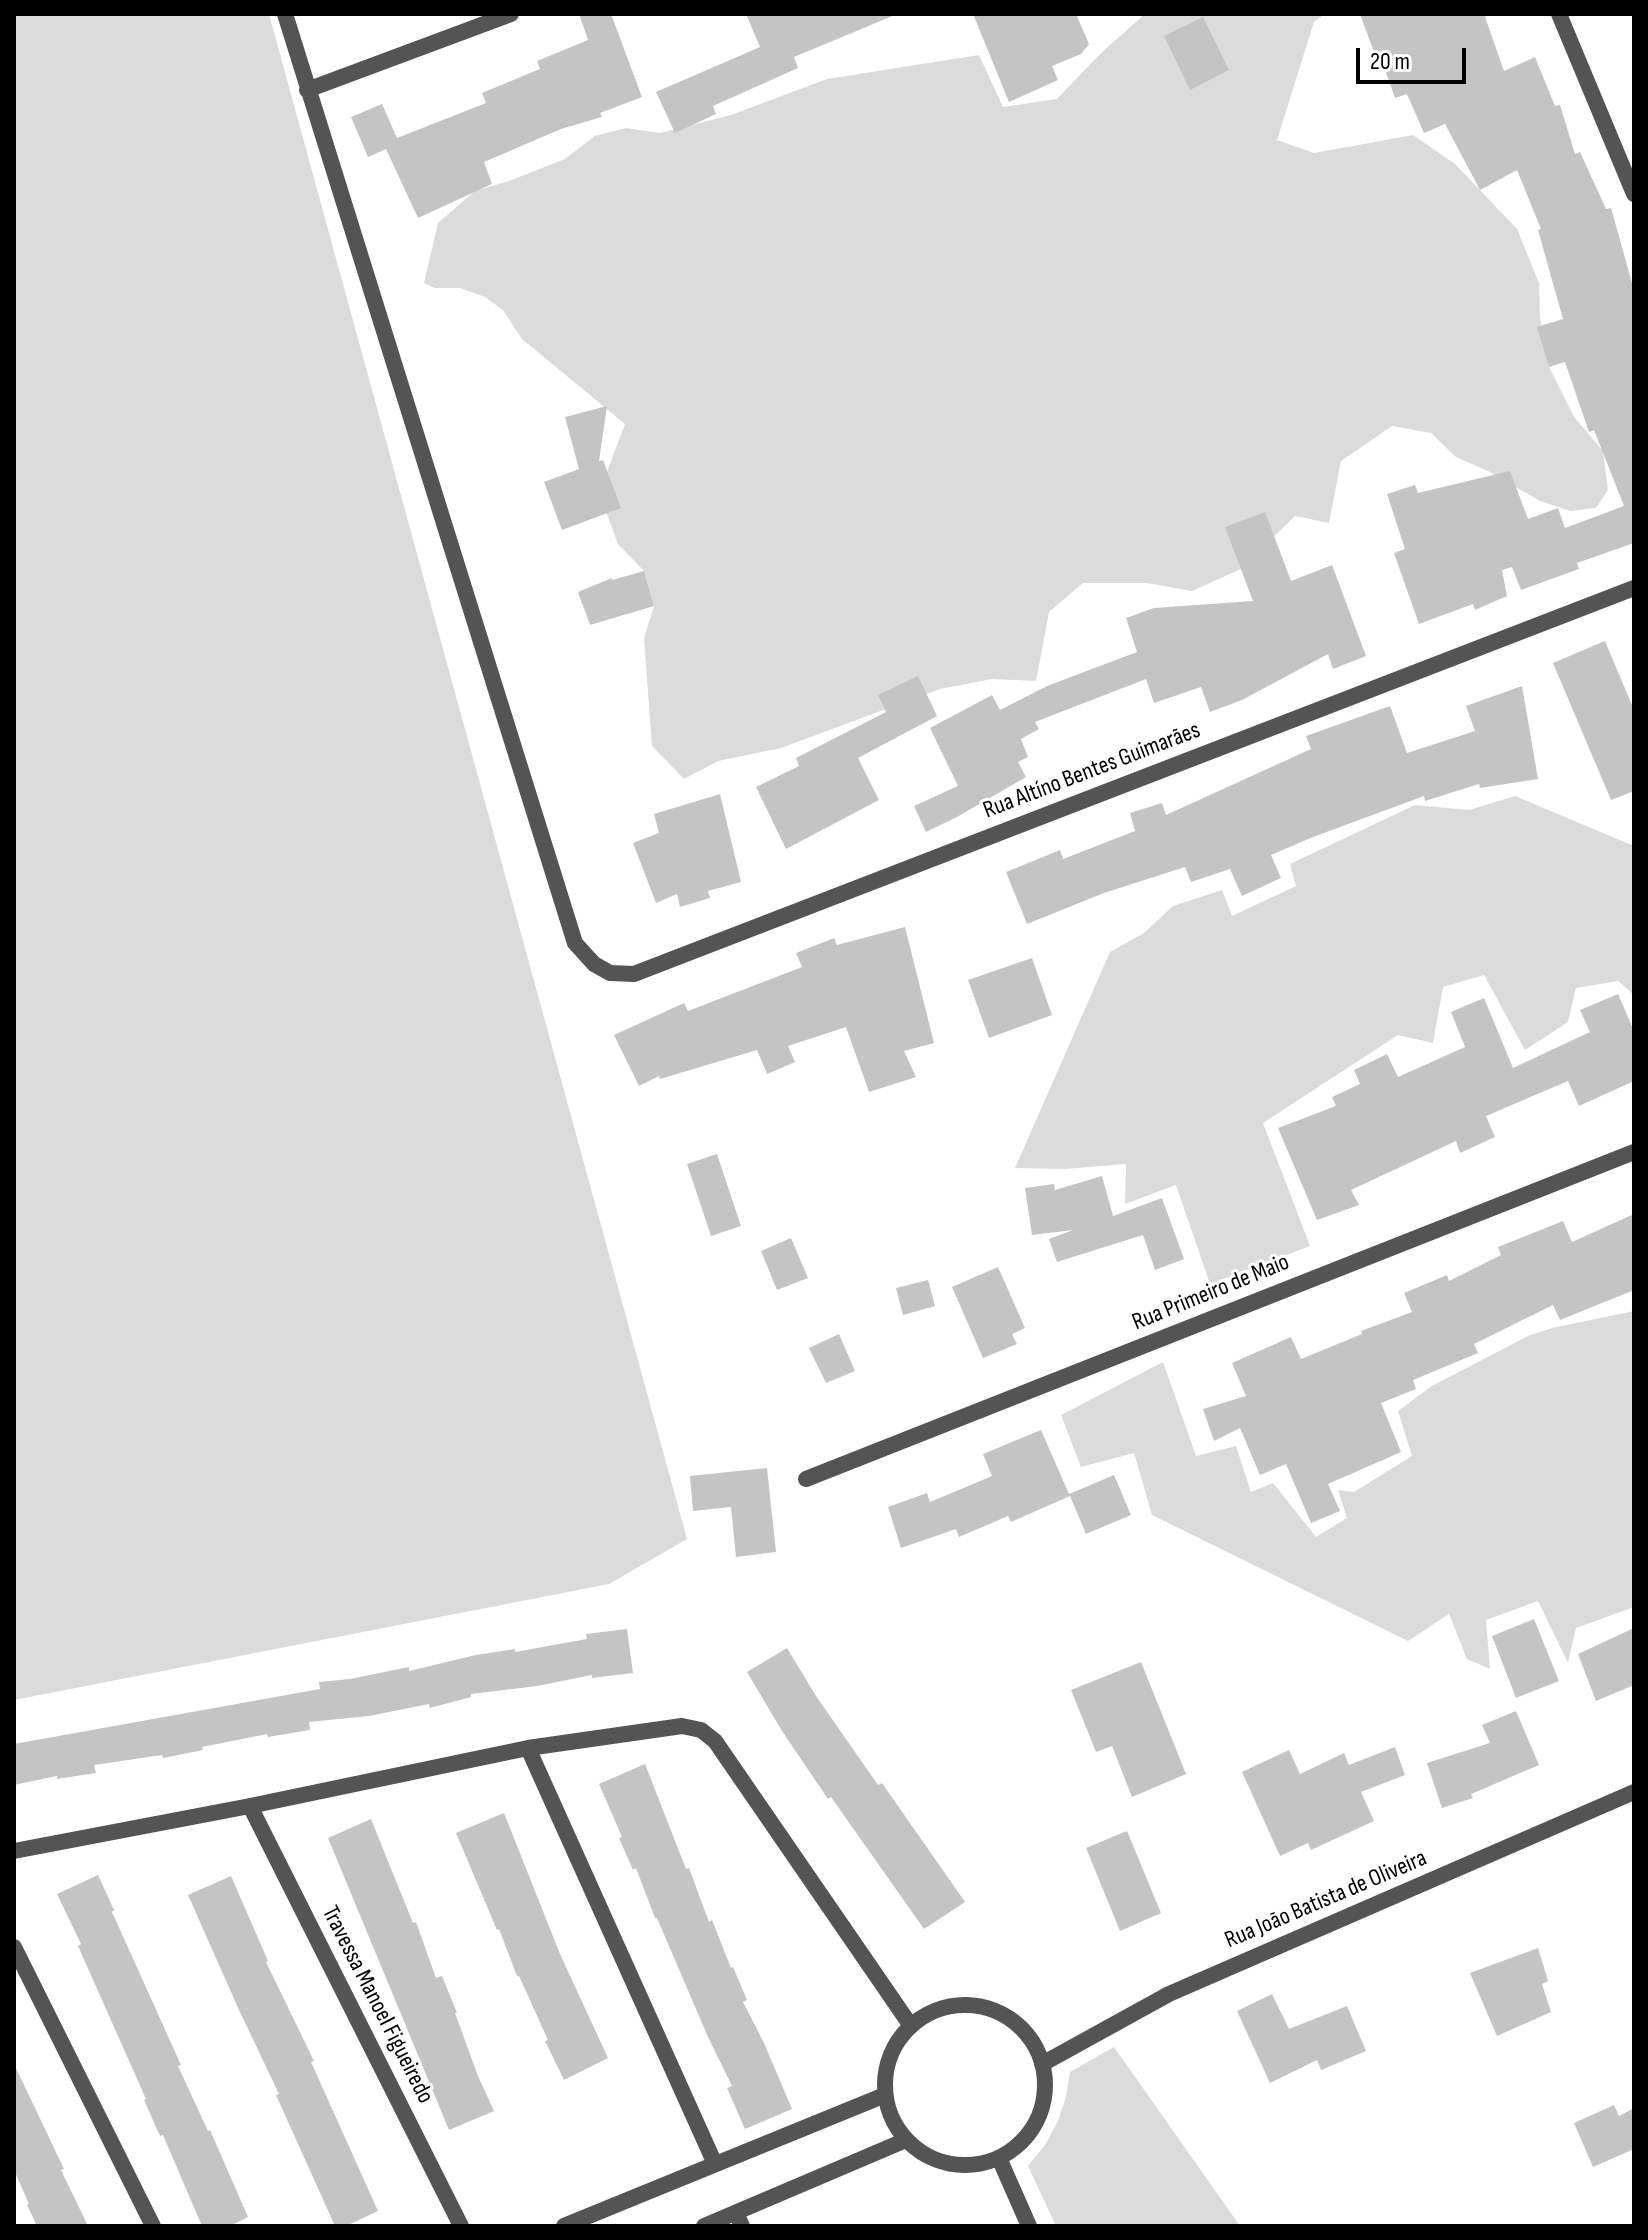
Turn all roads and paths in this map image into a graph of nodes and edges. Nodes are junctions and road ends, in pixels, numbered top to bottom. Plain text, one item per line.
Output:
1 (285, 14) edge
2 (511, 14) edge
3 (1559, 14) edge
4 (307, 90) junction
5 (1634, 194) edge
6 (1634, 588) edge
7 (1634, 1152) edge
8 (806, 1479) dead end
9 (528, 1748) junction
10 (1634, 1792) edge
11 (250, 1806) junction
12 (14, 1851) edge
13 (14, 1947) edge
14 (911, 2026) junction
15 (1042, 2064) junction
16 (885, 2095) junction
17 (906, 2140) junction
18 (999, 2158) junction
19 (715, 2164) junction
20 (739, 2219) edge
21 (153, 2226) edge
22 (461, 2226) edge
23 (564, 2226) edge
24 (704, 2226) edge
25 (1029, 2226) edge

1 - 4 street
2 - 4 street
3 - 5 street
4 - 6 street, Rua Altíno Bentes Guimarães
7 - 8 street, Rua Primeiro de Maio
9 - 11 street
9 - 14 street
9 - 19 street
10 - 15 street, Rua João Batista de Oliveira
11 - 12 street
11 - 22 street, Travessa Manoel Figueiredo
13 - 21 street
14 - 15 street
14 - 16 street
15 - 18 street
16 - 17 street
16 - 19 street
17 - 18 street
17 - 20 street
18 - 25 street
19 - 23 street
20 - 24 street

